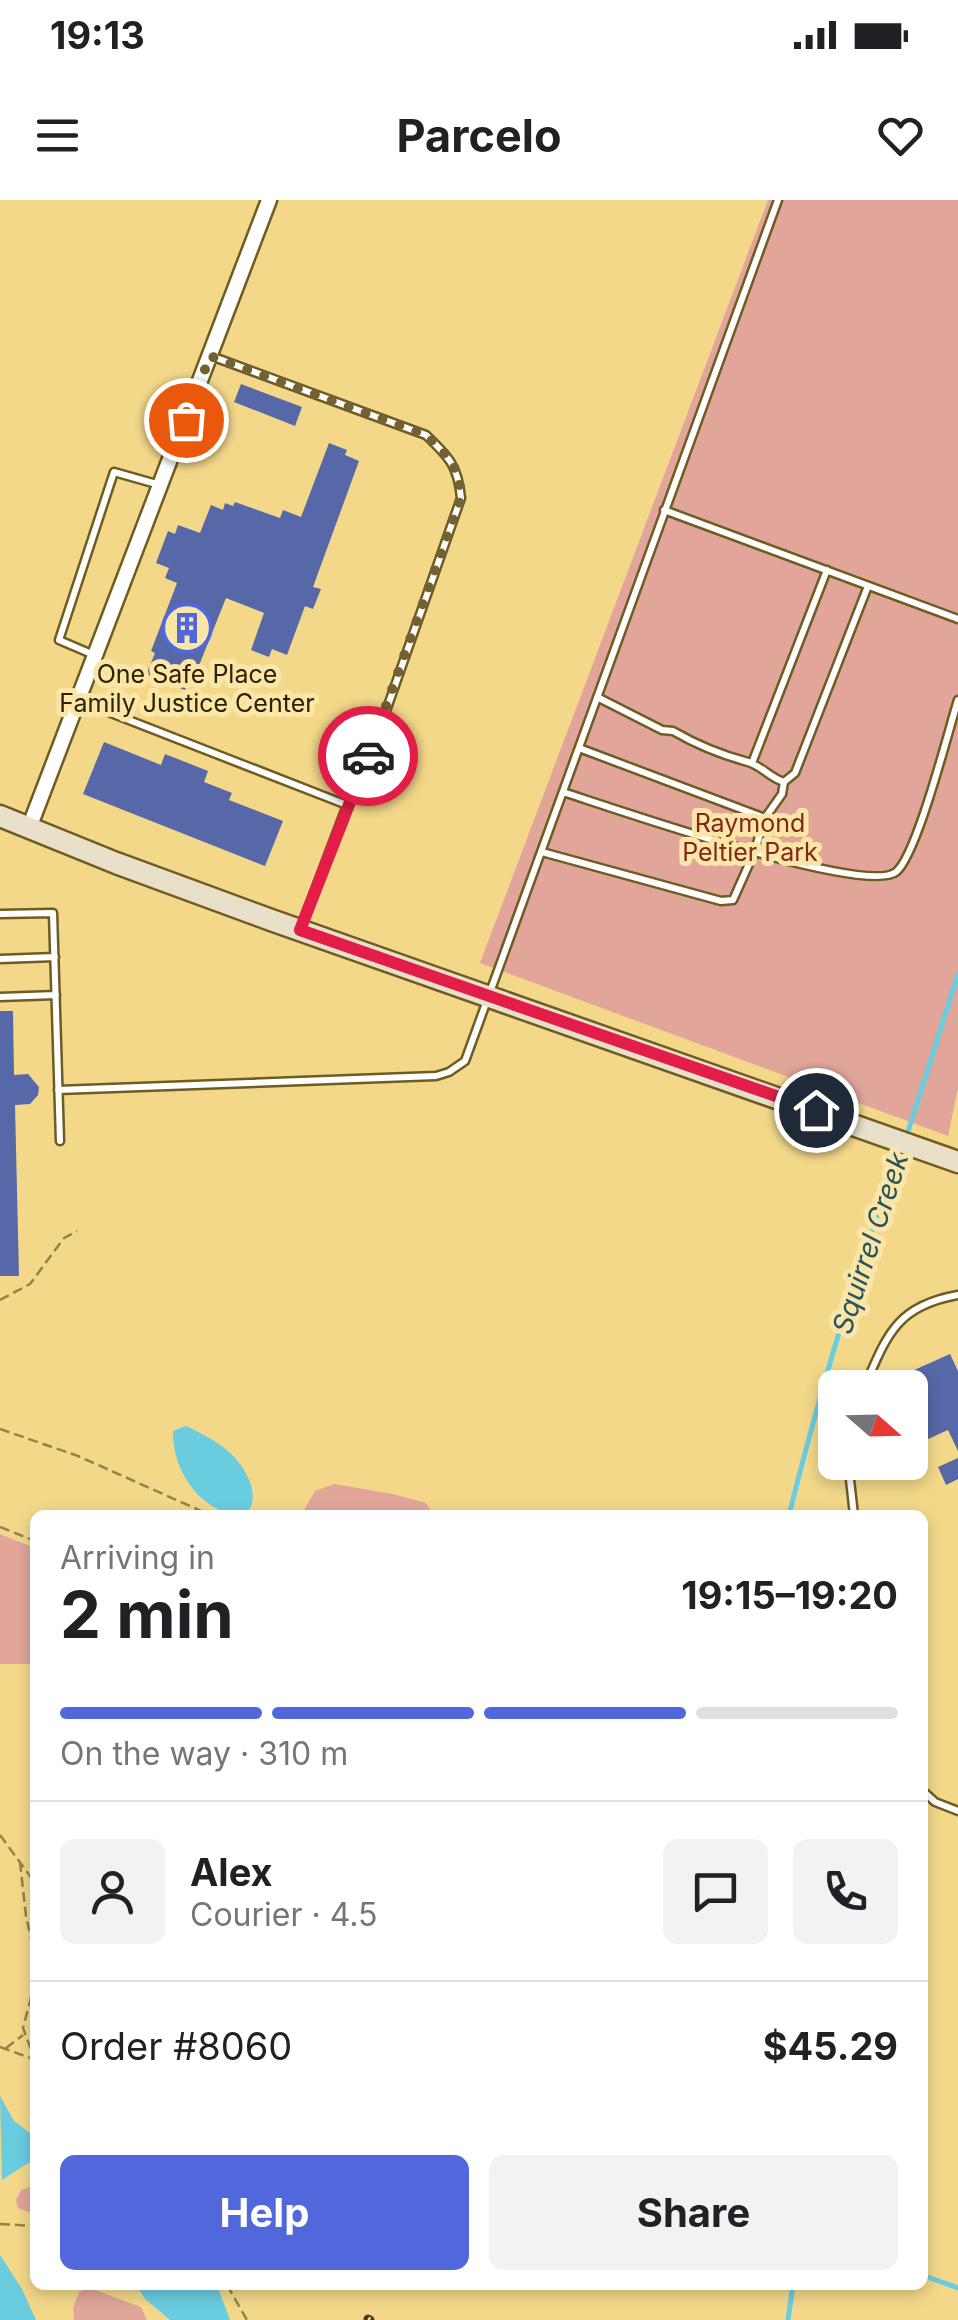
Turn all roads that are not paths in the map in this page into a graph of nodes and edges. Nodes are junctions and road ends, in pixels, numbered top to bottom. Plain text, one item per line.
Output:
1 (269, 200) edge
2 (778, 200) edge
3 (210, 356) junction
4 (161, 485) junction
5 (664, 510) junction
6 (826, 570) junction
7 (868, 586) junction
8 (958, 619) edge
9 (96, 656) junction
10 (597, 696) junction
11 (79, 700) junction
12 (958, 700) edge
13 (579, 748) junction
14 (752, 762) junction
15 (784, 782) junction
16 (563, 792) junction
17 (348, 804) junction
18 (0, 816) edge
19 (764, 818) junction
20 (29, 828) junction
21 (542, 852) junction
22 (754, 853) junction
23 (0, 914) edge
24 (300, 930) junction
25 (54, 957) junction
26 (0, 960) edge
27 (56, 995) junction
28 (0, 998) edge
29 (488, 998) junction
30 (58, 1090) junction
31 (60, 1141) dead end
32 (958, 1162) edge
33 (958, 1295) edge
34 (872, 1370) edge
35 (850, 1480) edge
36 (853, 1510) edge
37 (928, 1796) edge
38 (958, 1811) edge

1 - 3 street
2 - 5 lane
3 - 4 street
3 - 17 lane
4 - 9 street
4 - 9 lane
5 - 6 lane
5 - 10 lane
6 - 7 lane
6 - 14 lane
7 - 8 lane
7 - 15 lane
9 - 11 street
10 - 13 lane
10 - 14 lane
11 - 17 lane
11 - 20 street
12 - 22 lane
13 - 16 lane
13 - 19 lane
14 - 15 lane
15 - 19 lane
16 - 21 lane
16 - 22 lane
17 - 24 lane
18 - 20 main road
19 - 22 lane
20 - 24 main road
21 - 22 lane
21 - 29 lane
23 - 25 lane
24 - 29 main road
25 - 26 lane
25 - 27 lane
27 - 28 lane
27 - 30 lane
29 - 30 lane
29 - 32 main road
30 - 31 lane
33 - 34 lane
35 - 36 lane
37 - 38 lane

